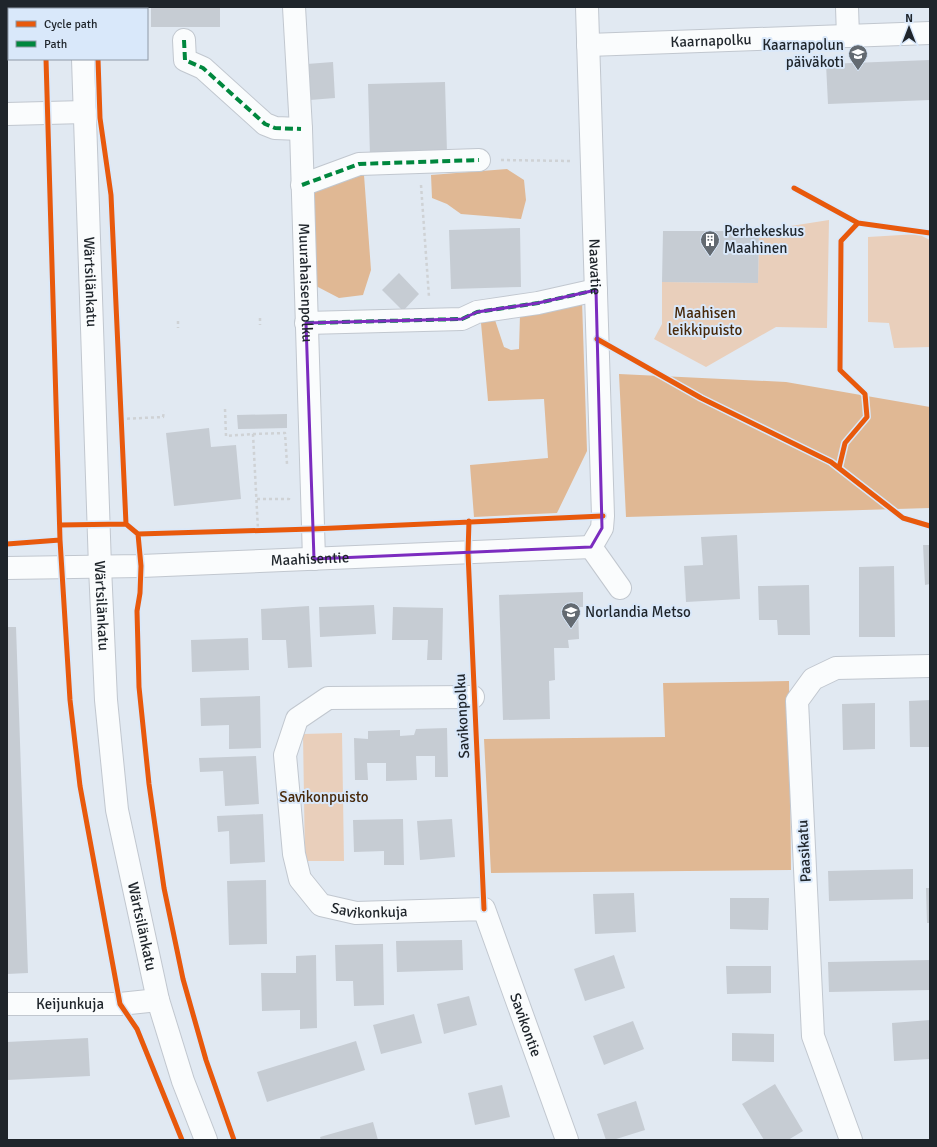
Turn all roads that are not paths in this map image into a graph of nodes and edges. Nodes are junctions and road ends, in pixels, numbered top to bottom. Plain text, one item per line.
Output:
1 (294, 7) edge
2 (588, 7) edge
3 (847, 7) edge
4 (930, 33) edge
5 (848, 36) junction
6 (184, 40) dead end
7 (588, 44) junction
8 (83, 60) edge
9 (85, 112) junction
10 (7, 114) edge
11 (301, 129) junction
12 (479, 160) road end
13 (302, 184) junction
14 (596, 290) junction
15 (306, 323) junction
16 (591, 547) junction
17 (314, 559) junction
18 (100, 567) junction
19 (7, 568) edge
20 (620, 588) dead end
21 (930, 666) edge
22 (473, 697) dead end
23 (484, 909) joint
24 (158, 1000) junction
25 (7, 1004) edge
26 (206, 1140) edge
27 (567, 1140) edge
28 (851, 1140) edge

1 - 11 street, Muurahaisenpolku
2 - 7 street, Naavatie
3 - 5 street
4 - 5 street, Kaarnapolku
5 - 7 street, Kaarnapolku
6 - 11 street
7 - 14 street, Naavatie
8 - 9 street, Wärtsilänkatu
9 - 10 street
9 - 18 street, Wärtsilänkatu
11 - 13 street, Muurahaisenpolku
12 - 13 street
13 - 15 street, Muurahaisenpolku
14 - 15 street
14 - 16 street, Naavatie
15 - 17 street, Muurahaisenpolku
16 - 17 street, Maahisentie
16 - 20 street
17 - 18 street, Maahisentie
18 - 19 street, Maahisentie
18 - 24 street, Wärtsilänkatu
21 - 28 street, Paasikatu
22 - 23 street, Savikonkuja
23 - 27 street, Savikontie
24 - 25 street, Keijunkuja
24 - 26 street, Wärtsilänkatu

